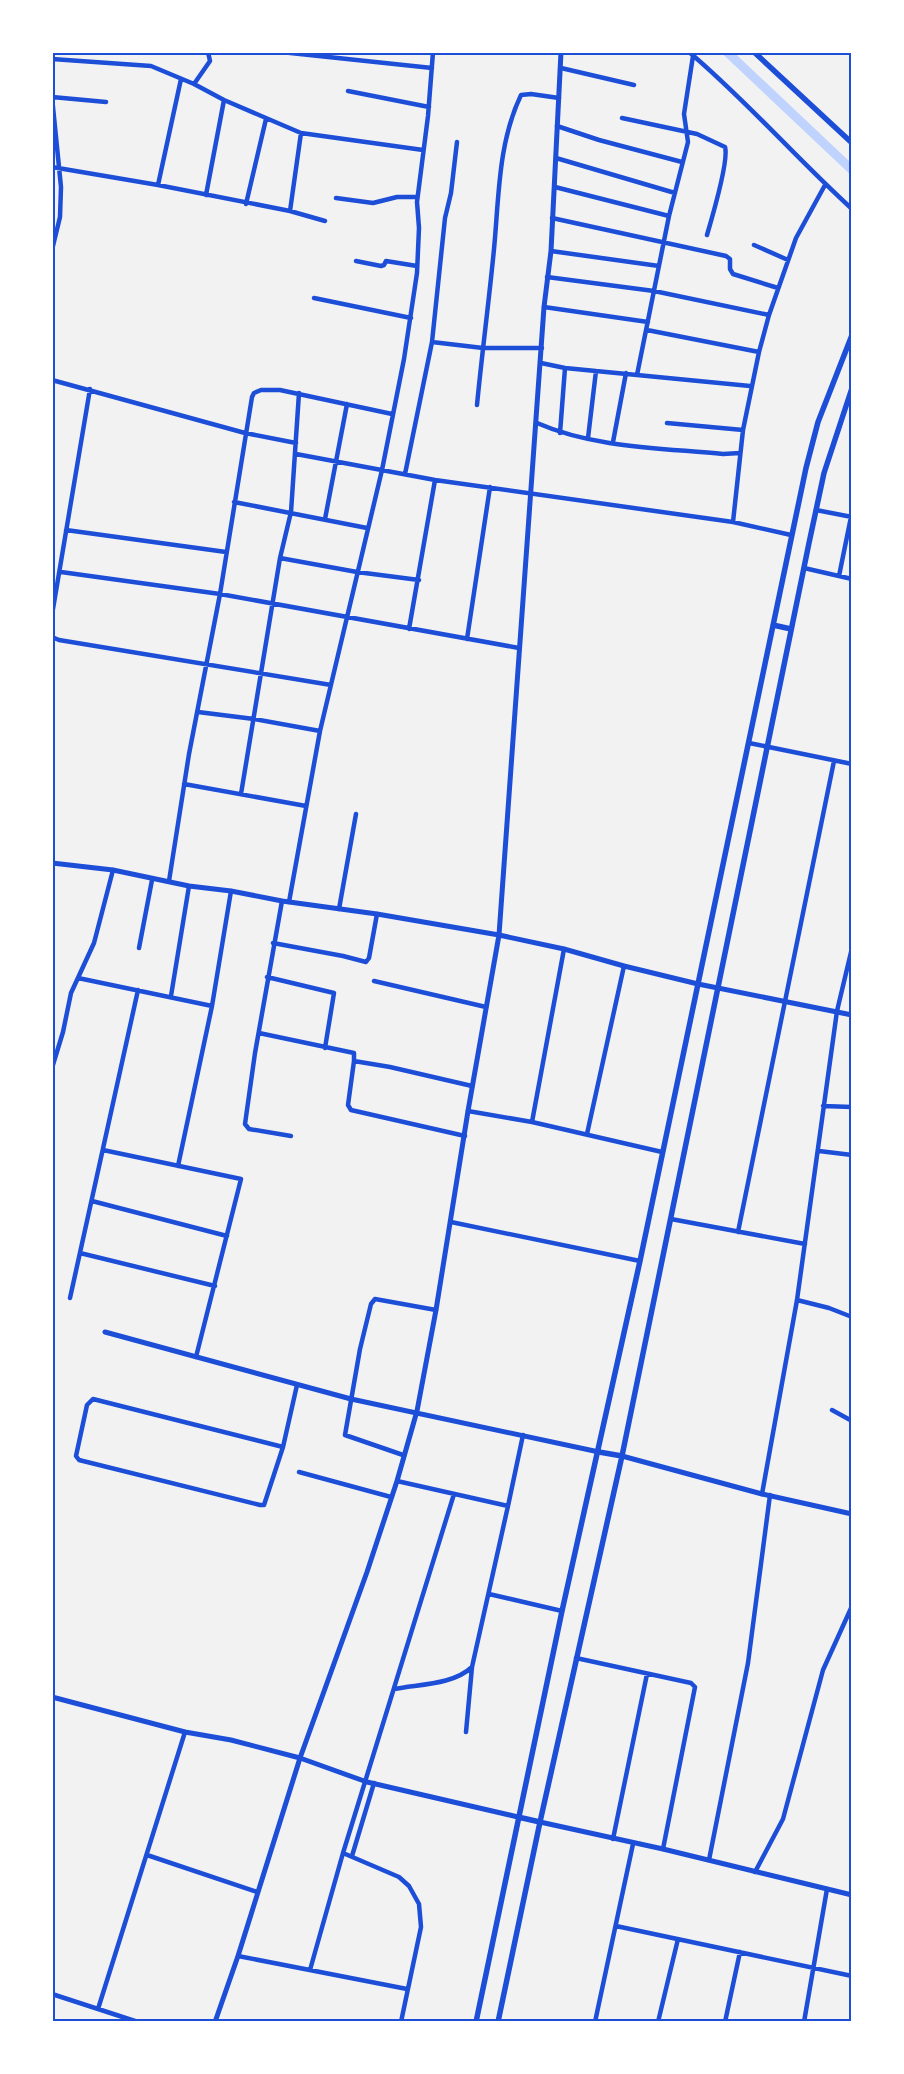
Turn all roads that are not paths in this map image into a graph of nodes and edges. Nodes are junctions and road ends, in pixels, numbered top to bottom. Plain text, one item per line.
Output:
1 (208, 52) edge
2 (281, 52) edge
3 (433, 52) edge
4 (561, 52) edge
5 (754, 52) edge
6 (691, 54) edge
7 (52, 59) edge
8 (432, 68) junction
9 (560, 68) junction
10 (181, 79) junction
11 (194, 84) junction
12 (634, 85) dead end
13 (348, 91) dead end
14 (52, 97) edge
15 (559, 98) junction
16 (224, 100) junction
17 (106, 102) dead end
18 (429, 107) junction
19 (622, 118) dead end
20 (266, 119) junction
21 (557, 126) junction
22 (686, 132) junction
23 (301, 133) junction
24 (458, 142) dead end
25 (852, 143) edge
26 (423, 150) junction
27 (556, 158) junction
28 (682, 162) junction
29 (52, 168) edge
30 (59, 169) junction
31 (158, 185) junction
32 (825, 185) junction
33 (555, 187) junction
34 (675, 194) junction
35 (206, 195) junction
36 (417, 197) junction
37 (336, 198) dead end
38 (246, 204) junction
39 (852, 209) edge
40 (290, 211) junction
41 (669, 216) junction
42 (552, 218) junction
43 (325, 221) dead end
44 (54, 235) edge
45 (707, 235) dead end
46 (664, 242) junction
47 (754, 245) dead end
48 (52, 250) edge
49 (551, 251) junction
50 (788, 260) junction
51 (356, 261) dead end
52 (417, 266) junction
53 (659, 266) junction
54 (548, 277) junction
55 (778, 288) junction
56 (654, 291) junction
57 (314, 298) dead end
58 (544, 307) junction
59 (769, 315) junction
60 (411, 318) junction
61 (648, 322) junction
62 (647, 330) junction
63 (852, 335) edge
64 (432, 342) junction
65 (483, 348) junction
66 (542, 348) junction
67 (758, 352) junction
68 (541, 363) junction
69 (565, 368) junction
70 (596, 370) junction
71 (626, 373) junction
72 (637, 375) junction
73 (52, 380) edge
74 (750, 386) junction
75 (852, 388) edge
76 (90, 389) junction
77 (299, 393) junction
78 (347, 404) junction
79 (477, 405) dead end
80 (392, 414) junction
81 (667, 422) dead end
82 (537, 423) junction
83 (742, 430) junction
84 (245, 433) junction
85 (560, 433) junction
86 (588, 438) junction
87 (613, 442) junction
88 (296, 443) junction
89 (740, 453) junction
90 (296, 454) junction
91 (337, 461) junction
92 (382, 470) junction
93 (405, 474) junction
94 (435, 480) junction
95 (490, 487) junction
96 (532, 494) junction
97 (234, 502) junction
98 (816, 510) junction
99 (291, 512) junction
100 (851, 517) edge
101 (325, 519) junction
102 (733, 522) junction
103 (367, 528) junction
104 (66, 530) junction
105 (791, 535) junction
106 (226, 552) junction
107 (280, 558) junction
108 (804, 568) junction
109 (61, 572) junction
110 (357, 572) junction
111 (839, 576) junction
112 (852, 579) edge
113 (419, 580) junction
114 (220, 594) junction
115 (273, 605) junction
116 (52, 615) edge
117 (348, 618) junction
118 (773, 625) junction
119 (409, 629) junction
120 (791, 629) junction
121 (53, 638) edge
122 (467, 639) junction
123 (520, 648) junction
124 (206, 664) junction
125 (262, 673) junction
126 (332, 685) junction
127 (198, 712) junction
128 (254, 718) junction
129 (320, 731) junction
130 (749, 743) junction
131 (767, 747) junction
132 (834, 761) junction
133 (852, 764) edge
134 (184, 784) junction
135 (241, 794) junction
136 (306, 806) junction
137 (356, 814) dead end
138 (52, 863) edge
139 (113, 870) junction
140 (152, 880) junction
141 (169, 881) junction
142 (189, 886) junction
143 (231, 891) junction
144 (282, 901) junction
145 (289, 902) junction
146 (339, 909) junction
147 (377, 914) junction
148 (499, 935) junction
149 (273, 943) junction
150 (138, 948) dead end
151 (852, 948) edge
152 (564, 949) junction
153 (624, 966) junction
154 (268, 977) junction
155 (78, 978) junction
156 (374, 981) dead end
157 (698, 984) junction
158 (718, 987) junction
159 (138, 990) junction
160 (171, 996) junction
161 (785, 1000) junction
162 (212, 1006) junction
163 (486, 1007) junction
164 (836, 1011) junction
165 (852, 1015) edge
166 (258, 1033) junction
167 (325, 1048) junction
168 (354, 1061) junction
169 (52, 1068) edge
170 (472, 1086) junction
171 (823, 1106) junction
172 (852, 1107) edge
173 (468, 1111) junction
174 (532, 1122) junction
175 (587, 1134) junction
176 (291, 1136) dead end
177 (465, 1136) junction
178 (103, 1150) junction
179 (819, 1151) junction
180 (662, 1152) junction
181 (852, 1155) edge
182 (178, 1166) junction
183 (92, 1201) junction
184 (671, 1219) junction
185 (451, 1222) junction
186 (738, 1232) junction
187 (227, 1236) junction
188 (805, 1244) junction
189 (80, 1253) junction
190 (640, 1261) junction
191 (215, 1286) junction
192 (70, 1298) dead end
193 (797, 1300) junction
194 (436, 1310) junction
195 (852, 1316) edge
196 (105, 1332) dead end
197 (196, 1357) junction
198 (297, 1385) junction
199 (351, 1398) junction
200 (832, 1410) dead end
201 (416, 1412) junction
202 (852, 1421) edge
203 (523, 1435) junction
204 (283, 1447) junction
205 (598, 1452) junction
206 (403, 1455) junction
207 (622, 1456) junction
208 (299, 1472) dead end
209 (397, 1480) junction
210 (454, 1494) junction
211 (762, 1494) junction
212 (770, 1495) junction
213 (391, 1497) junction
214 (508, 1506) junction
215 (852, 1514) edge
216 (489, 1594) junction
217 (851, 1607) edge
218 (562, 1611) junction
219 (576, 1658) junction
220 (472, 1667) junction
221 (647, 1674) junction
222 (394, 1689) junction
223 (52, 1697) edge
224 (185, 1732) junction
225 (466, 1732) dead end
226 (300, 1758) junction
227 (366, 1782) junction
228 (374, 1783) junction
229 (518, 1817) junction
230 (540, 1822) junction
231 (613, 1839) junction
232 (633, 1844) junction
233 (663, 1849) junction
234 (343, 1853) junction
235 (147, 1855) junction
236 (352, 1856) junction
237 (709, 1860) junction
238 (755, 1872) junction
239 (827, 1890) junction
240 (258, 1892) junction
241 (852, 1895) edge
242 (616, 1926) junction
243 (678, 1939) junction
244 (740, 1952) junction
245 (238, 1956) junction
246 (814, 1968) junction
247 (310, 1970) junction
248 (852, 1976) edge
249 (407, 1989) junction
250 (52, 1994) edge
251 (98, 2009) junction
252 (138, 2022) edge
253 (215, 2022) edge
254 (401, 2022) edge
255 (476, 2022) edge
256 (498, 2022) edge
257 (596, 2022) edge
258 (658, 2022) edge
259 (725, 2022) edge
260 (804, 2022) edge

1 - 11 street
2 - 8 street
3 - 8 street
4 - 9 street
5 - 25 main road
6 - 22 street
6 - 32 street
7 - 10 street
8 - 18 street
9 - 12 street
9 - 15 street
10 - 11 street
10 - 31 street
11 - 16 street
13 - 18 street
14 - 17 street
14 - 30 street
15 - 21 street
15 - 65 street
16 - 20 street
16 - 35 street
18 - 26 street
19 - 22 street
20 - 23 street
20 - 38 street
21 - 27 street
21 - 28 street
22 - 28 street
22 - 45 street
23 - 26 street
23 - 40 street
24 - 64 street
26 - 36 street
27 - 33 street
27 - 34 street
28 - 34 street
29 - 30 street
30 - 31 street
30 - 44 street
31 - 35 street
32 - 39 street
32 - 50 street
33 - 41 street
33 - 42 street
34 - 41 street
35 - 38 street
36 - 37 street
36 - 52 street
38 - 40 street
40 - 43 street
41 - 46 street
42 - 46 street
42 - 49 street
44 - 48 street
46 - 53 street
46 - 55 street
47 - 50 street
49 - 53 street
49 - 54 street
50 - 55 street
51 - 52 street
52 - 60 street
53 - 56 street
54 - 56 street
54 - 58 street
55 - 59 street
56 - 59 street
56 - 61 street
57 - 60 street
58 - 61 street
58 - 66 street
59 - 67 street
60 - 80 street
61 - 62 street
62 - 67 street
62 - 72 street
63 - 105 main road
64 - 65 street
64 - 93 street
65 - 66 street
65 - 79 street
66 - 68 street
67 - 74 street
68 - 69 street
68 - 82 street
69 - 70 street
69 - 85 street
70 - 71 street
70 - 86 street
71 - 72 street
71 - 87 street
72 - 74 street
73 - 76 street
74 - 83 street
75 - 98 main road
76 - 84 street
76 - 104 street
77 - 78 street
77 - 84 street
77 - 88 street
78 - 80 street
78 - 91 street
80 - 92 street
81 - 83 street
82 - 85 street
82 - 96 street
83 - 89 street
84 - 88 street
84 - 97 street
85 - 86 street
86 - 87 street
87 - 89 street
88 - 90 street
89 - 102 street
90 - 91 street
90 - 99 street
91 - 92 street
91 - 101 street
92 - 93 street
92 - 103 street
93 - 94 street
94 - 95 street
94 - 113 street
95 - 96 street
95 - 122 street
96 - 102 street
96 - 123 street
97 - 99 street
97 - 106 street
98 - 100 street
98 - 108 main road
99 - 101 street
99 - 107 street
100 - 111 street
101 - 103 street
102 - 105 street
103 - 110 street
104 - 106 street
104 - 109 street
105 - 118 main road
106 - 114 street
107 - 110 street
107 - 115 street
108 - 111 street
108 - 120 main road
109 - 114 street
109 - 116 street
110 - 113 street
110 - 117 street
111 - 112 street
113 - 119 street
114 - 115 street
114 - 124 street
115 - 117 street
115 - 125 street
117 - 119 street
117 - 126 street
118 - 120 main road
118 - 130 main road
119 - 122 street
120 - 131 main road
121 - 124 street
122 - 123 street
123 - 148 street
124 - 125 street
124 - 127 street
125 - 126 street
125 - 128 street
126 - 129 street
127 - 128 street
127 - 134 street
128 - 129 street
128 - 135 street
129 - 136 street
130 - 131 street
130 - 157 main road
131 - 132 street
131 - 158 main road
132 - 133 street
132 - 161 street
134 - 135 street
134 - 141 street
135 - 136 street
136 - 145 street
137 - 146 street
138 - 139 street
139 - 140 street
139 - 155 street
140 - 141 street
140 - 150 street
141 - 142 street
142 - 143 street
142 - 160 street
143 - 144 street
143 - 162 street
144 - 145 street
144 - 149 street
145 - 146 street
146 - 147 street
147 - 148 street
147 - 149 street
148 - 152 street
148 - 163 street
149 - 154 street
151 - 164 street
152 - 153 street
152 - 174 street
153 - 157 street
153 - 175 street
154 - 166 street
154 - 167 street
155 - 159 street
155 - 169 street
156 - 163 street
157 - 158 street
157 - 180 main road
158 - 161 street
158 - 184 main road
159 - 160 street
159 - 178 street
160 - 162 street
161 - 164 street
161 - 186 street
162 - 182 street
163 - 170 street
164 - 165 street
164 - 171 street
166 - 167 street
166 - 176 street
167 - 168 street
168 - 170 street
168 - 177 street
170 - 173 street
171 - 172 street
171 - 179 street
173 - 174 street
173 - 177 street
174 - 175 street
175 - 180 street
177 - 185 street
178 - 182 street
178 - 183 street
179 - 181 street
179 - 188 street
180 - 190 main road
182 - 187 street
183 - 187 street
183 - 189 street
184 - 186 street
184 - 207 main road
185 - 190 street
185 - 194 street
186 - 188 street
187 - 191 street
188 - 193 street
189 - 191 street
189 - 192 street
190 - 205 main road
191 - 197 street
193 - 195 street
193 - 211 street
194 - 199 street
194 - 201 street
196 - 197 street
197 - 198 street
198 - 199 street
198 - 204 street
199 - 201 street
199 - 206 street
200 - 202 street
201 - 203 street
201 - 206 street
203 - 205 street
203 - 214 street
204 - 204 street
205 - 207 main road
205 - 218 main road
206 - 209 street
207 - 211 street
207 - 219 main road
208 - 213 street
209 - 210 street
209 - 213 street
210 - 214 street
210 - 222 street
211 - 212 street
212 - 215 street
212 - 237 street
213 - 226 street
214 - 216 street
216 - 218 street
216 - 220 street
217 - 238 street
218 - 229 main road
219 - 221 street
219 - 230 main road
220 - 222 street
220 - 225 street
221 - 231 street
221 - 233 street
222 - 227 street
223 - 224 street
224 - 226 street
224 - 235 street
226 - 227 street
226 - 240 street
227 - 228 street
227 - 234 street
228 - 229 street
228 - 236 street
229 - 230 main road
229 - 255 main road
230 - 231 street
230 - 256 main road
231 - 232 street
232 - 233 street
232 - 242 street
233 - 237 street
234 - 236 street
234 - 247 street
235 - 240 street
235 - 251 street
236 - 249 street
237 - 238 street
238 - 239 street
239 - 241 street
239 - 246 street
240 - 245 street
242 - 243 street
242 - 257 street
243 - 244 street
243 - 258 street
244 - 246 street
244 - 259 street
245 - 247 street
245 - 253 street
246 - 248 street
246 - 260 street
247 - 249 street
249 - 254 street
250 - 251 street
251 - 252 street

